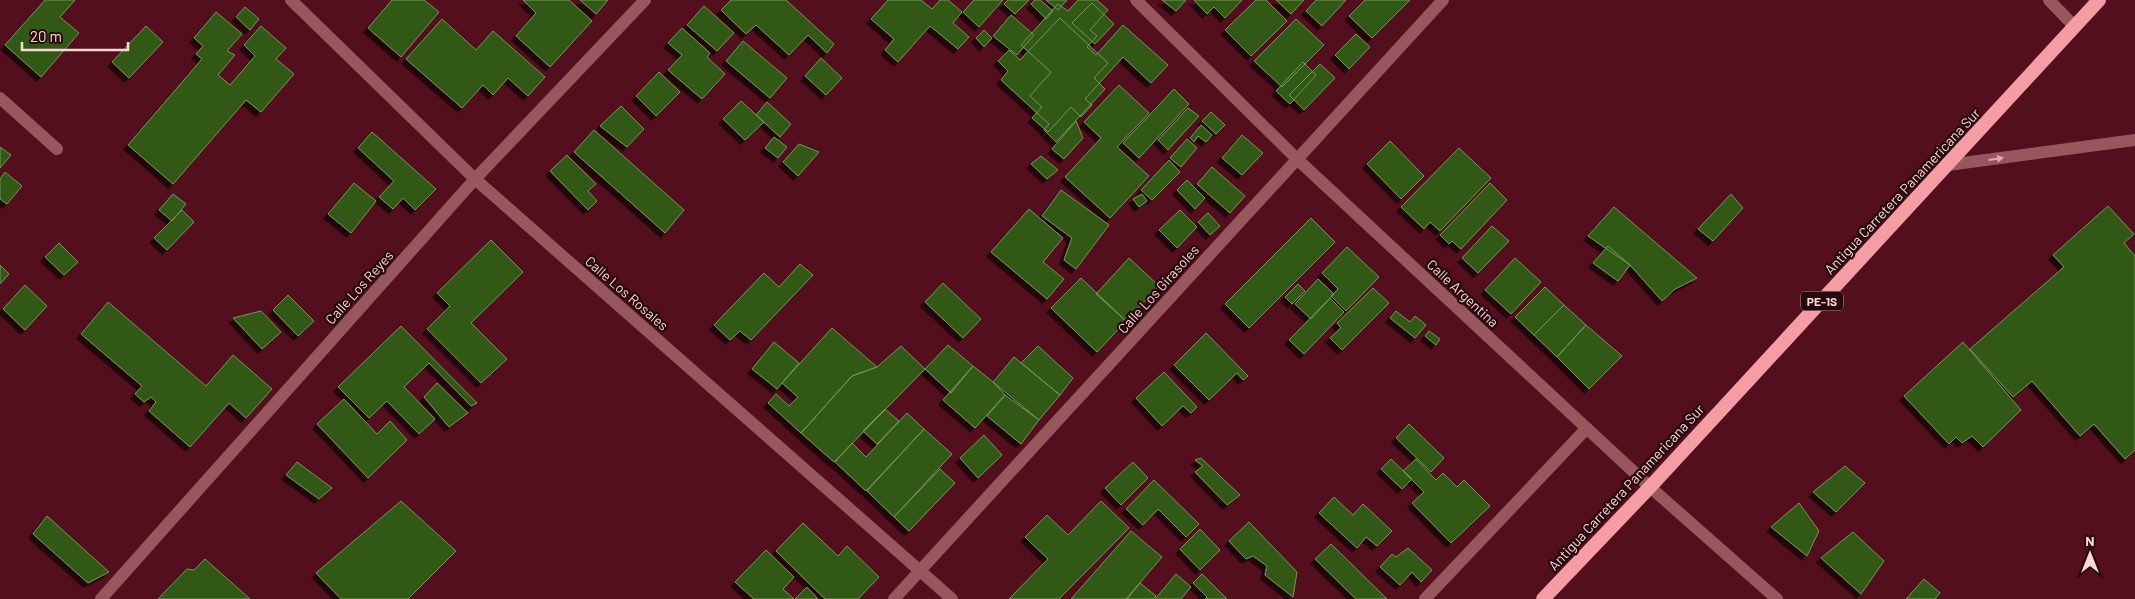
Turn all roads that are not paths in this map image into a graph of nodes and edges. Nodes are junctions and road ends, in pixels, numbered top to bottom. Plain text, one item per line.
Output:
1 (291, 0) edge
2 (645, 0) edge
3 (1136, 0) edge
4 (1443, 0) edge
5 (2049, 0) edge
6 (2099, 0) edge
7 (2075, 27) junction
8 (0, 98) edge
9 (2135, 140) edge
10 (57, 149) dead end
11 (1297, 159) junction
12 (1948, 165) junction
13 (475, 179) junction
14 (1587, 428) junction
15 (1650, 486) junction
16 (920, 572) junction
17 (101, 599) edge
18 (894, 599) edge
19 (952, 599) edge
20 (1425, 599) edge
21 (1543, 599) edge
22 (1777, 599) edge

1 - 13 street, Calle Los Rosales
2 - 13 street, Calle Los Reyes
3 - 11 street, Calle Argentina
4 - 11 street, Calle Los Girasoles
5 - 7 street
6 - 7 highway, Antigua Carretera Panamericana Sur / PE-1S
7 - 12 highway, Antigua Carretera Panamericana Sur / PE-1S
8 - 10 street
12 -> 9 street
11 - 14 street, Calle Argentina
11 - 16 street, Calle Los Girasoles
12 - 15 highway, Antigua Carretera Panamericana Sur / PE-1S
13 - 16 street, Calle Los Rosales
13 - 17 street, Calle Los Reyes
14 - 15 street, Calle Argentina
14 - 20 street
15 - 21 highway, Antigua Carretera Panamericana Sur / PE-1S
15 - 22 street, Calle Argentina
16 - 18 street, Calle Los Girasoles
16 - 19 street, Calle Los Rosales

